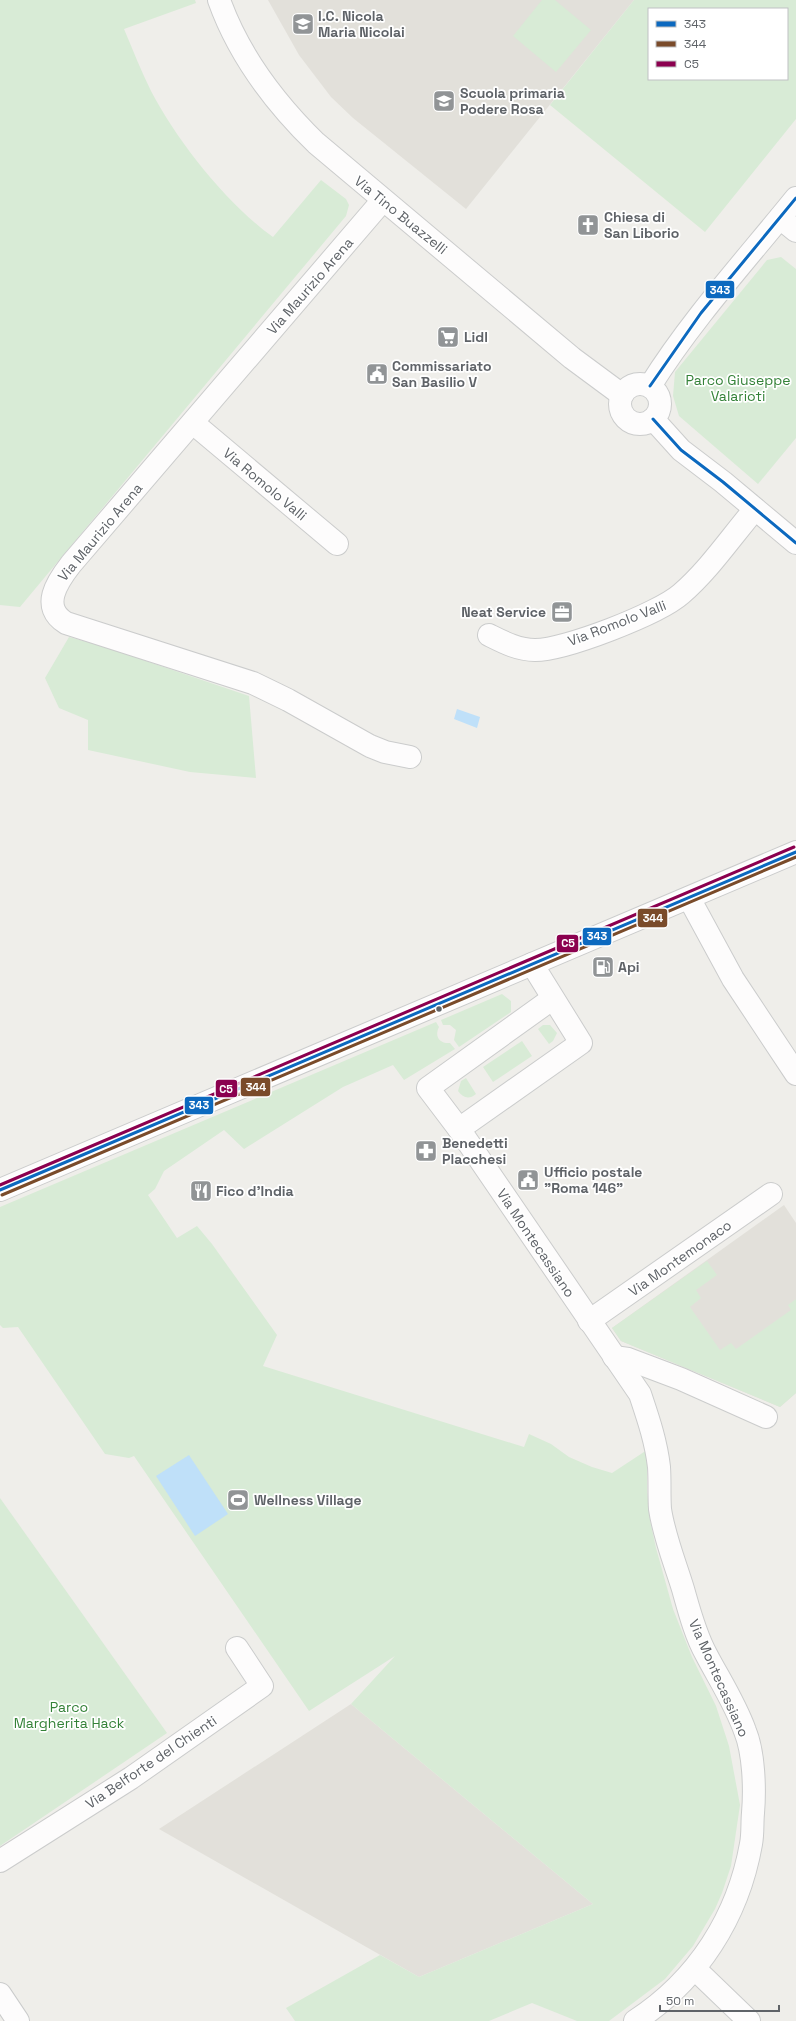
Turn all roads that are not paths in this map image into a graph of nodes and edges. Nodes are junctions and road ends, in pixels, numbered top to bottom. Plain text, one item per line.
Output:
1 (219, 0) edge
2 (796, 198) edge
3 (383, 200) junction
4 (788, 224) edge
5 (650, 386) junction
6 (622, 395) junction
7 (653, 419) junction
8 (193, 423) junction
9 (755, 509) junction
10 (796, 543) edge
11 (337, 544) dead end
12 (489, 635) dead end
13 (410, 757) dead end
14 (796, 852) edge
15 (688, 898) junction
16 (532, 964) junction
17 (552, 999) junction
18 (796, 1074) edge
19 (459, 1129) junction
20 (0, 1190) edge
21 (771, 1194) dead end
22 (589, 1321) junction
23 (614, 1357) junction
24 (766, 1417) dead end
25 (237, 1648) dead end
26 (0, 1861) edge
27 (695, 1969) junction
28 (0, 1994) edge
29 (18, 2021) edge
30 (635, 2021) edge
31 (750, 2021) edge

1 - 3 street, Via Tino Buazzelli
2 - 4 street
3 - 6 street, Via Tino Buazzelli
3 - 8 street, Via Maurizio Arena
4 - 5 street
5 - 6 street
5 - 7 street
6 - 7 street
7 - 9 street
8 - 11 street, Via Romolo Valli
8 - 13 street, Via Maurizio Arena
9 - 10 street
9 - 12 street, Via Romolo Valli
14 - 15 street
15 - 16 street
15 - 18 street
16 - 17 street
16 - 20 street
17 - 19 street
17 - 19 street, Via Montecassiano
19 - 22 street, Via Montecassiano
21 - 22 street, Via Montemonaco
22 - 23 street, Via Montecassiano
23 - 24 street
23 - 27 street, Via Montecassiano
25 - 26 street, Via Belforte del Chienti
27 - 30 street, Via Montecassiano
27 - 31 street
28 - 29 street

